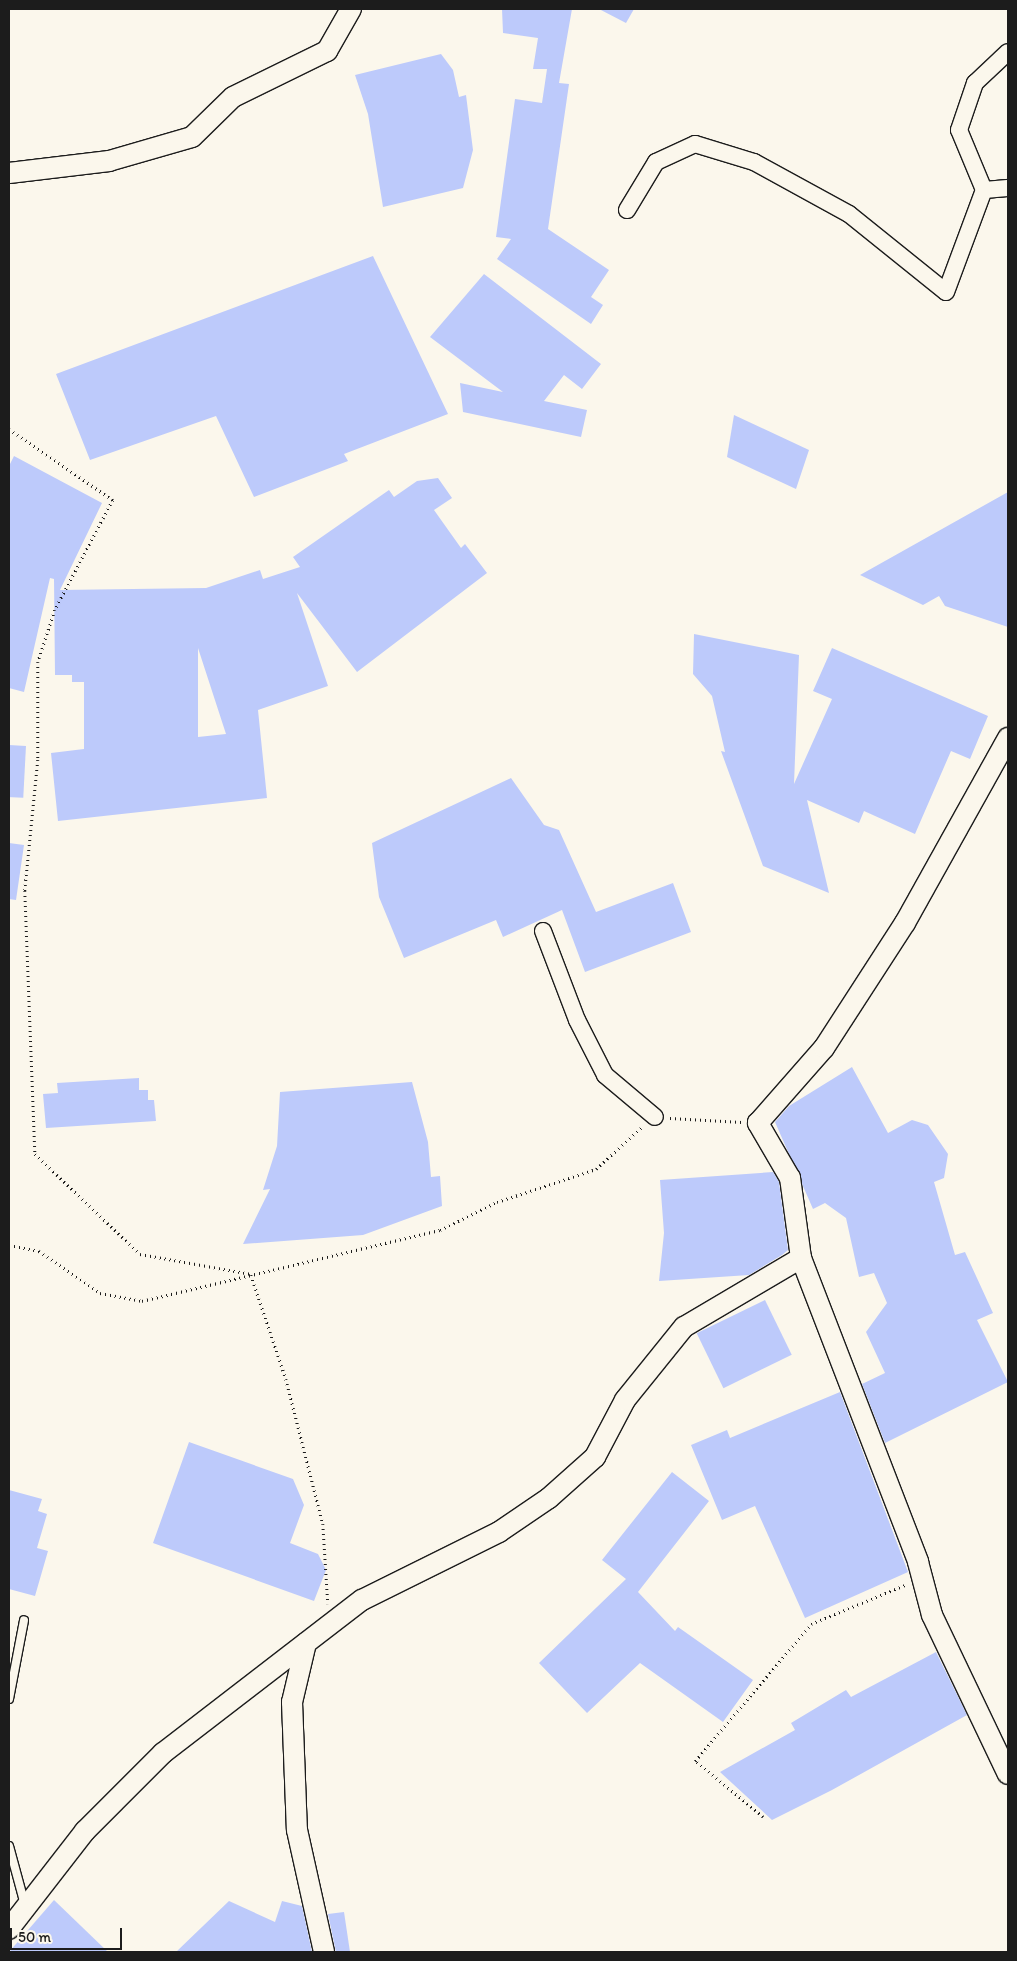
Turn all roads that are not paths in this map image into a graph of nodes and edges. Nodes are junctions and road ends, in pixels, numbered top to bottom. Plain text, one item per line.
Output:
1 (351, 9) edge
2 (1008, 52) edge
3 (9, 173) edge
4 (1008, 188) edge
5 (984, 190) junction
6 (626, 210) dead end
7 (1008, 738) edge
8 (543, 931) dead end
9 (655, 1117) road end
10 (801, 1258) junction
11 (24, 1620) dead end
12 (306, 1643) junction
13 (9, 1699) edge
14 (1008, 1774) edge
15 (9, 1846) edge
16 (26, 1907) junction
17 (9, 1929) edge
18 (324, 1952) edge

1 - 3 street
2 - 5 street
4 - 5 street
5 - 6 street
7 - 10 street
8 - 9 street
10 - 12 street
10 - 14 street
11 - 13 lane
12 - 16 street
12 - 18 street
15 - 16 lane
16 - 17 street

